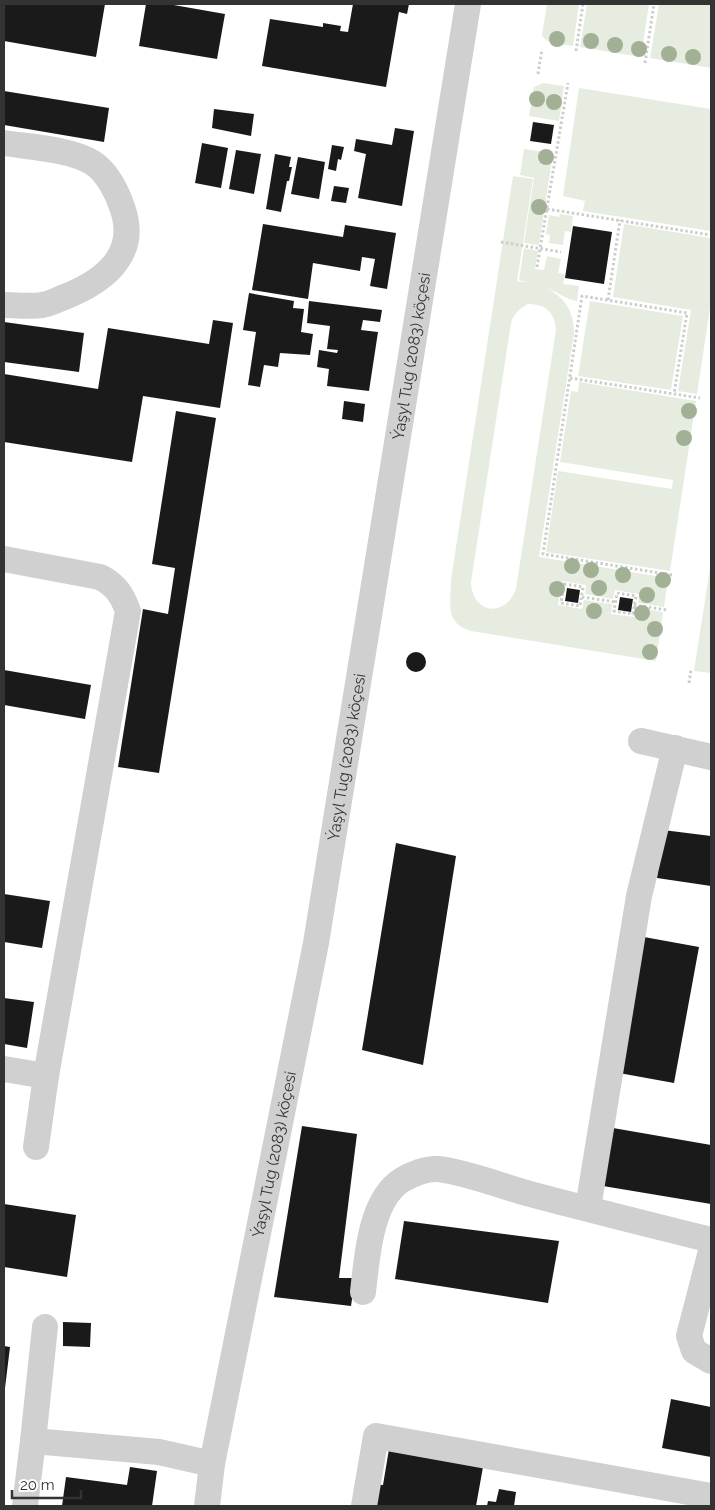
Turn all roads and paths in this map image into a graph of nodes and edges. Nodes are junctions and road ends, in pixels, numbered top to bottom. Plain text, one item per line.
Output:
1 (468, 4) edge
2 (583, 4) edge
3 (654, 4) edge
4 (542, 49) dead end
5 (576, 52) dead end
6 (645, 62) dead end
7 (538, 74) dead end
8 (568, 83) dead end
9 (4, 143) edge
10 (547, 209) junction
11 (620, 220) junction
12 (711, 235) edge
13 (501, 242) dead end
14 (541, 248) junction
15 (562, 252) dead end
16 (537, 267) dead end
17 (608, 300) junction
18 (4, 305) edge
19 (570, 378) junction
20 (674, 394) junction
21 (700, 398) dead end
22 (4, 559) edge
23 (672, 575) dead end
24 (582, 596) junction
25 (616, 602) junction
26 (634, 605) junction
27 (667, 610) dead end
28 (691, 670) dead end
29 (689, 683) dead end
30 (641, 741) dead end
31 (675, 748) junction
32 (711, 757) edge
33 (4, 1069) edge
34 (46, 1076) junction
35 (36, 1147) dead end
36 (588, 1208) junction
37 (711, 1240) edge
38 (711, 1251) edge
39 (364, 1292) dead end
40 (45, 1327) dead end
41 (711, 1361) edge
42 (34, 1441) junction
43 (212, 1464) junction
44 (711, 1496) edge
45 (25, 1506) edge
46 (207, 1506) edge
47 (364, 1506) edge

1 - 43 street, Ýaşyl Tug (2083) köçesi
2 - 5 path
3 - 6 path
4 - 7 path
8 - 10 path
9 - 18 street
10 - 11 path
10 - 14 path
11 - 12 path
11 - 17 path
13 - 14 path
14 - 15 path
14 - 16 path
17 - 19 path
17 - 20 path
19 - 20 path
19 - 23 path
20 - 21 path
22 - 34 street
24 - 24 path
24 - 25 path
25 - 26 path
25 - 26 path
26 - 27 path
28 - 29 path
30 - 31 street
31 - 32 street
31 - 36 street
33 - 34 street
34 - 35 street
36 - 37 street
36 - 39 street
38 - 41 street
40 - 42 street
42 - 43 street
42 - 45 street
43 - 46 street, Ýaşyl Tug (2083) köçesi
44 - 47 street

